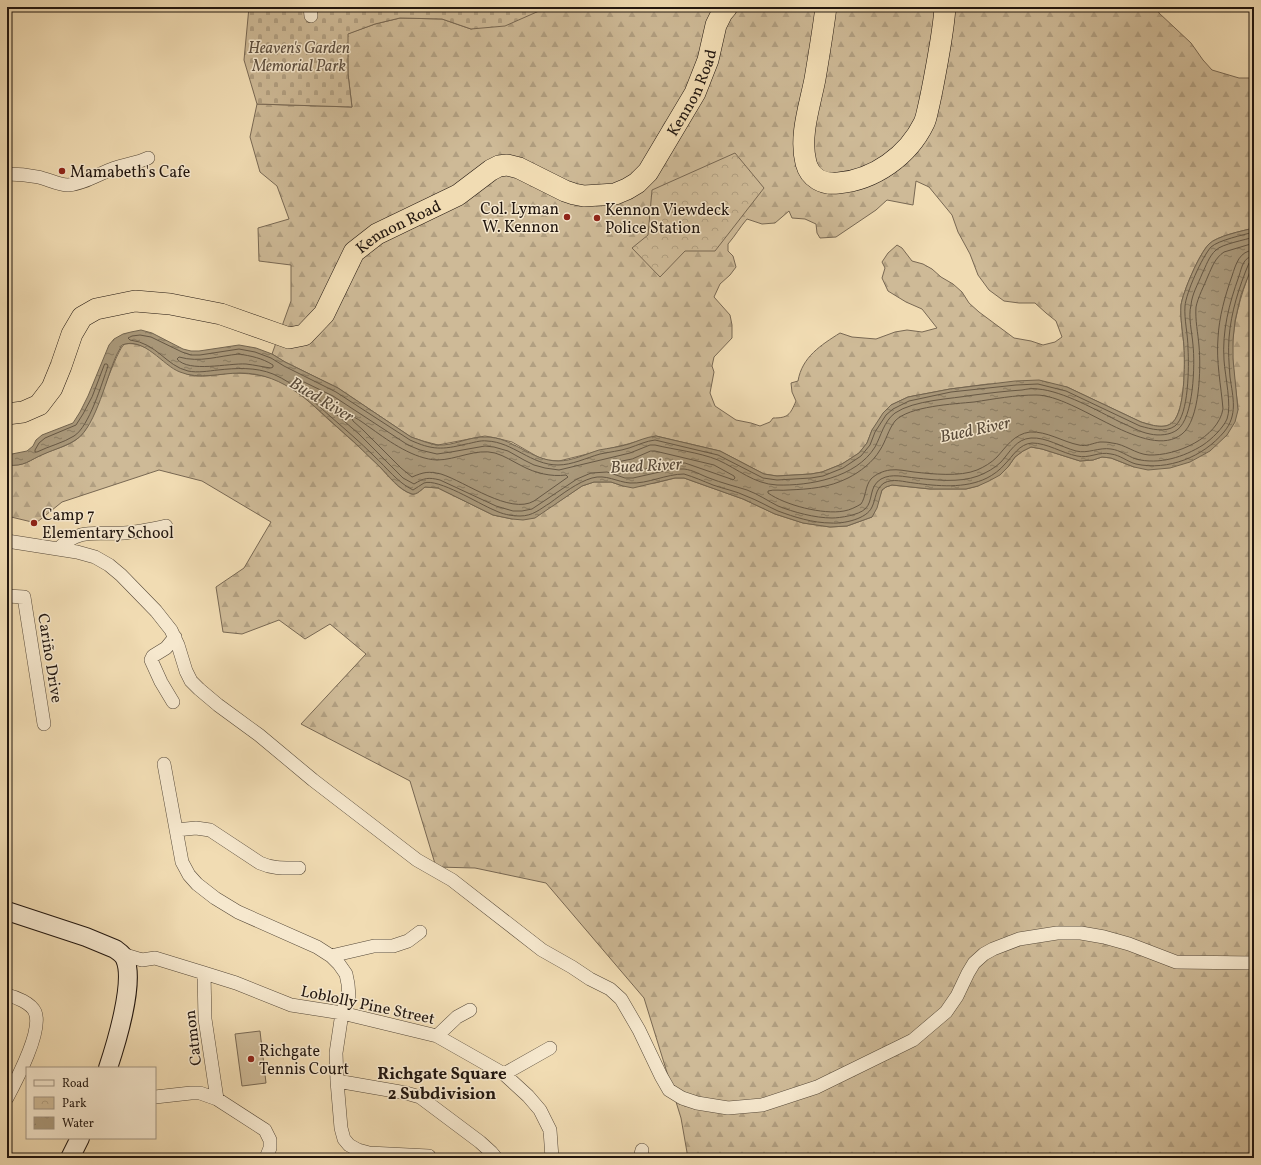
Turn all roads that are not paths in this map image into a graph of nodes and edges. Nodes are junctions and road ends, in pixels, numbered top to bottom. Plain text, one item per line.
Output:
1 (727, 7) edge
2 (826, 7) edge
3 (945, 7) edge
4 (148, 158) dead end
5 (7, 174) edge
6 (7, 414) edge
7 (166, 526) dead end
8 (7, 541) edge
9 (58, 549) junction
10 (7, 596) edge
11 (175, 637) junction
12 (172, 702) dead end
13 (44, 724) dead end
14 (164, 764) dead end
15 (176, 830) junction
16 (299, 868) dead end
17 (7, 911) edge
18 (420, 932) dead end
19 (122, 954) junction
20 (331, 956) junction
21 (1254, 963) edge
22 (204, 973) junction
23 (7, 994) edge
24 (470, 1010) dead end
25 (342, 1013) junction
26 (437, 1036) junction
27 (550, 1048) dead end
28 (108, 1067) edge
29 (504, 1074) junction
30 (337, 1081) junction
31 (156, 1097) edge
32 (7, 1098) edge
33 (217, 1099) junction
34 (80, 1139) edge
35 (429, 1156) dead end
36 (70, 1158) edge
37 (266, 1158) edge
38 (496, 1158) edge
39 (552, 1158) edge

1 - 6 highway, Kennon Road
2 - 3 highway
4 - 5 street
7 - 9 street
8 - 9 street
9 - 11 street
10 - 13 street, Cariño Drive
11 - 12 street
11 - 21 street
14 - 15 street
15 - 16 street
15 - 20 street
17 - 19 main road
18 - 20 street
19 - 22 street, Loblolly Pine Street
19 - 28 main road
20 - 25 street
22 - 25 street, Loblolly Pine Street
22 - 33 street, Catmon
23 - 32 street
24 - 26 street
25 - 26 street, Loblolly Pine Street
25 - 30 street
26 - 29 street, Loblolly Pine Street
27 - 29 street
29 - 39 street, Loblolly Pine Street
30 - 35 street
30 - 38 street
31 - 33 street
33 - 37 street
34 - 36 main road

